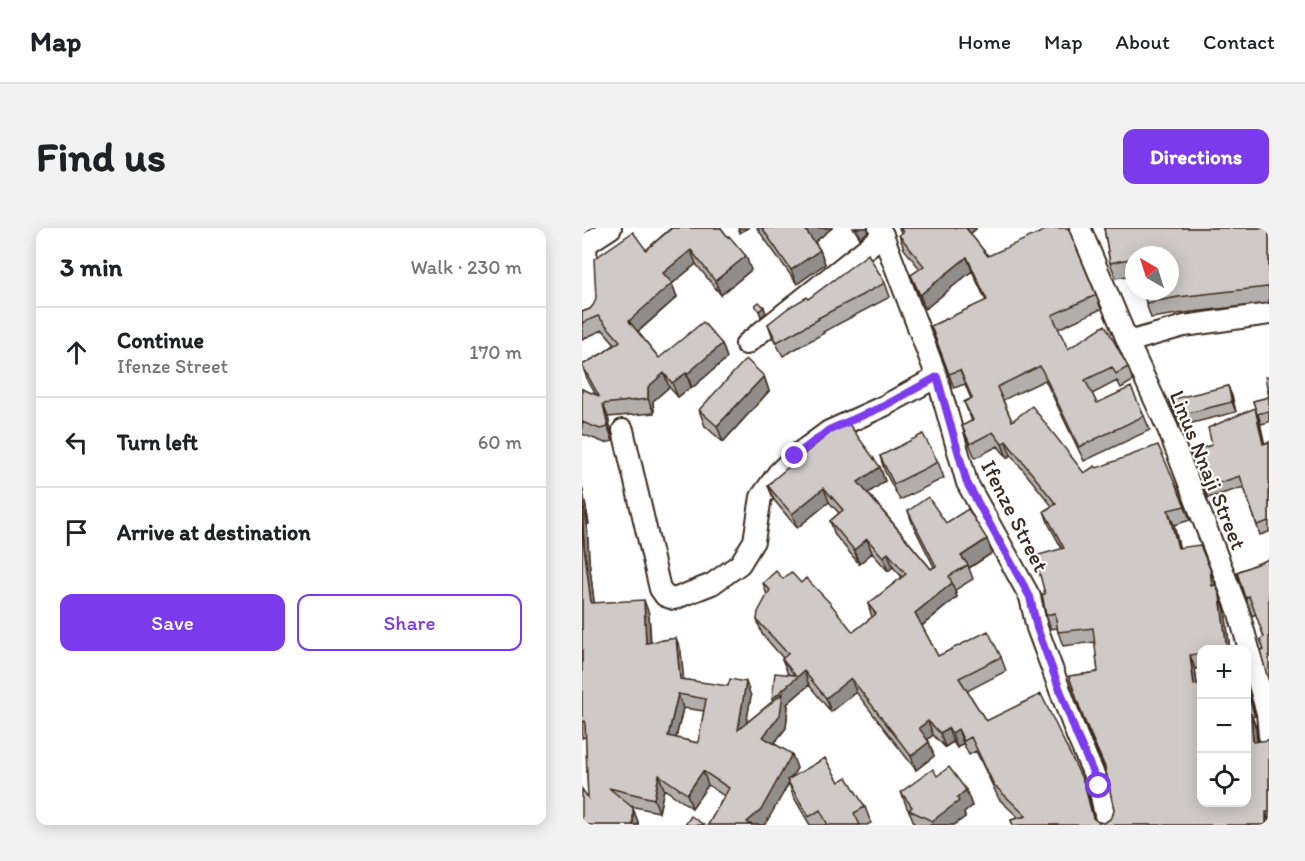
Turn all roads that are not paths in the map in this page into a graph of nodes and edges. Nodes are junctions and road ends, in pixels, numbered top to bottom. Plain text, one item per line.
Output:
1 (611, 228) edge
2 (1080, 228) edge
3 (881, 231) edge
4 (584, 246) edge
5 (1269, 314) edge
6 (582, 316) edge
7 (1128, 342) junction
8 (746, 344) dead end
9 (937, 377) junction
10 (622, 430) dead end
11 (1269, 736) edge
12 (1107, 825) edge

1 - 4 street
2 - 7 street, Linus Nnaji Street
3 - 8 street
3 - 9 street, Ifenze Street
4 - 6 street
5 - 7 street
7 - 11 street, Linus Nnaji Street
9 - 10 street
9 - 12 street, Ifenze Street

